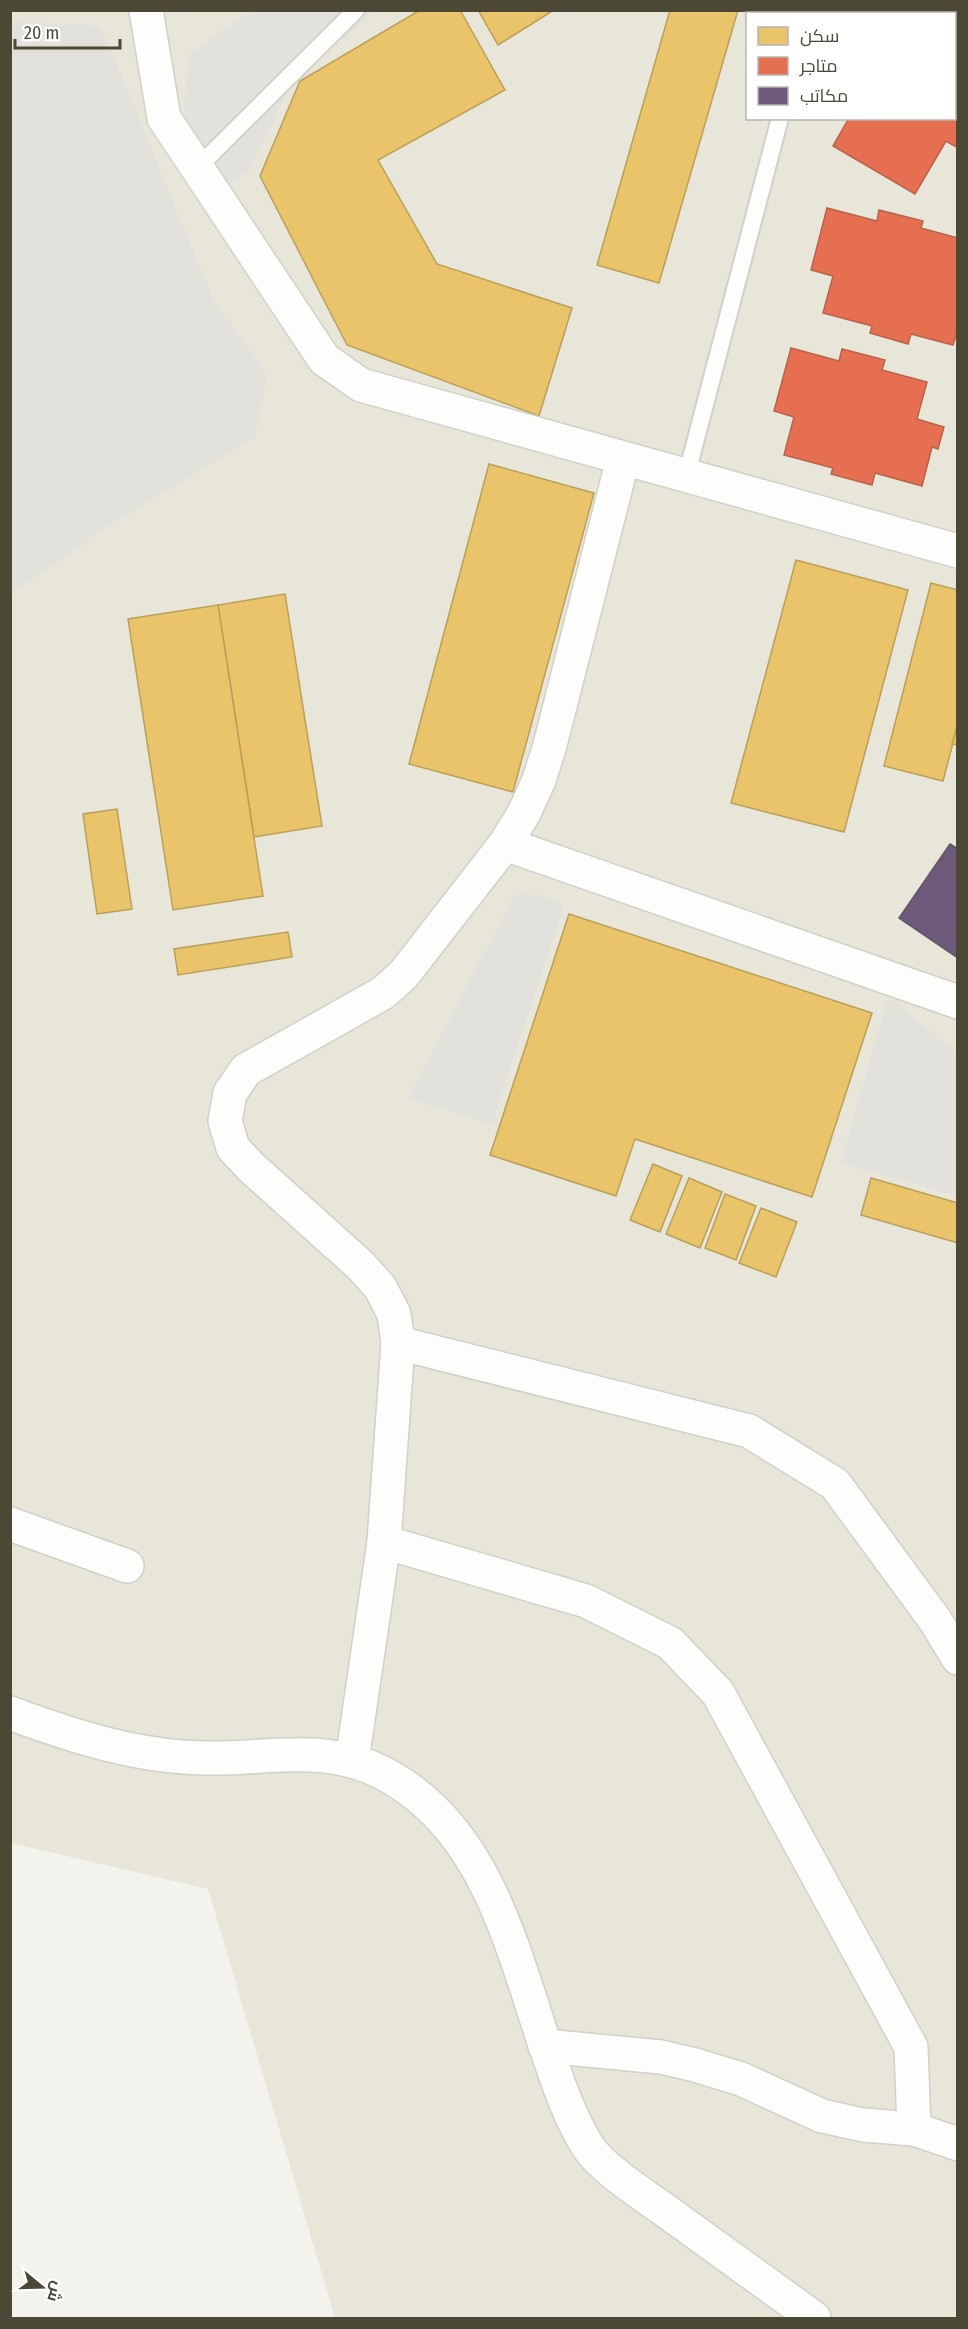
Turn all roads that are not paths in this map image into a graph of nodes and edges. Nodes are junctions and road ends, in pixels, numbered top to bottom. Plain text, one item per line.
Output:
1 (146, 10) edge
2 (356, 10) edge
3 (779, 120) edge
4 (198, 168) junction
5 (623, 459) junction
6 (686, 477) junction
7 (957, 551) edge
8 (505, 844) junction
9 (957, 1002) edge
10 (398, 1343) junction
11 (10, 1524) edge
12 (384, 1542) junction
13 (127, 1566) dead end
14 (957, 1658) edge
15 (10, 1713) edge
16 (352, 1761) junction
17 (545, 2046) junction
18 (914, 2129) junction
19 (957, 2145) edge
20 (814, 2319) edge

1 - 4 street
2 - 4 lane
3 - 6 lane
4 - 5 street
5 - 6 street
5 - 8 street
6 - 7 street
8 - 9 street
8 - 10 street
10 - 12 street
10 - 14 street
11 - 13 street
12 - 16 street
12 - 18 street
15 - 16 street
16 - 17 street
17 - 18 street
17 - 20 street
18 - 19 street

